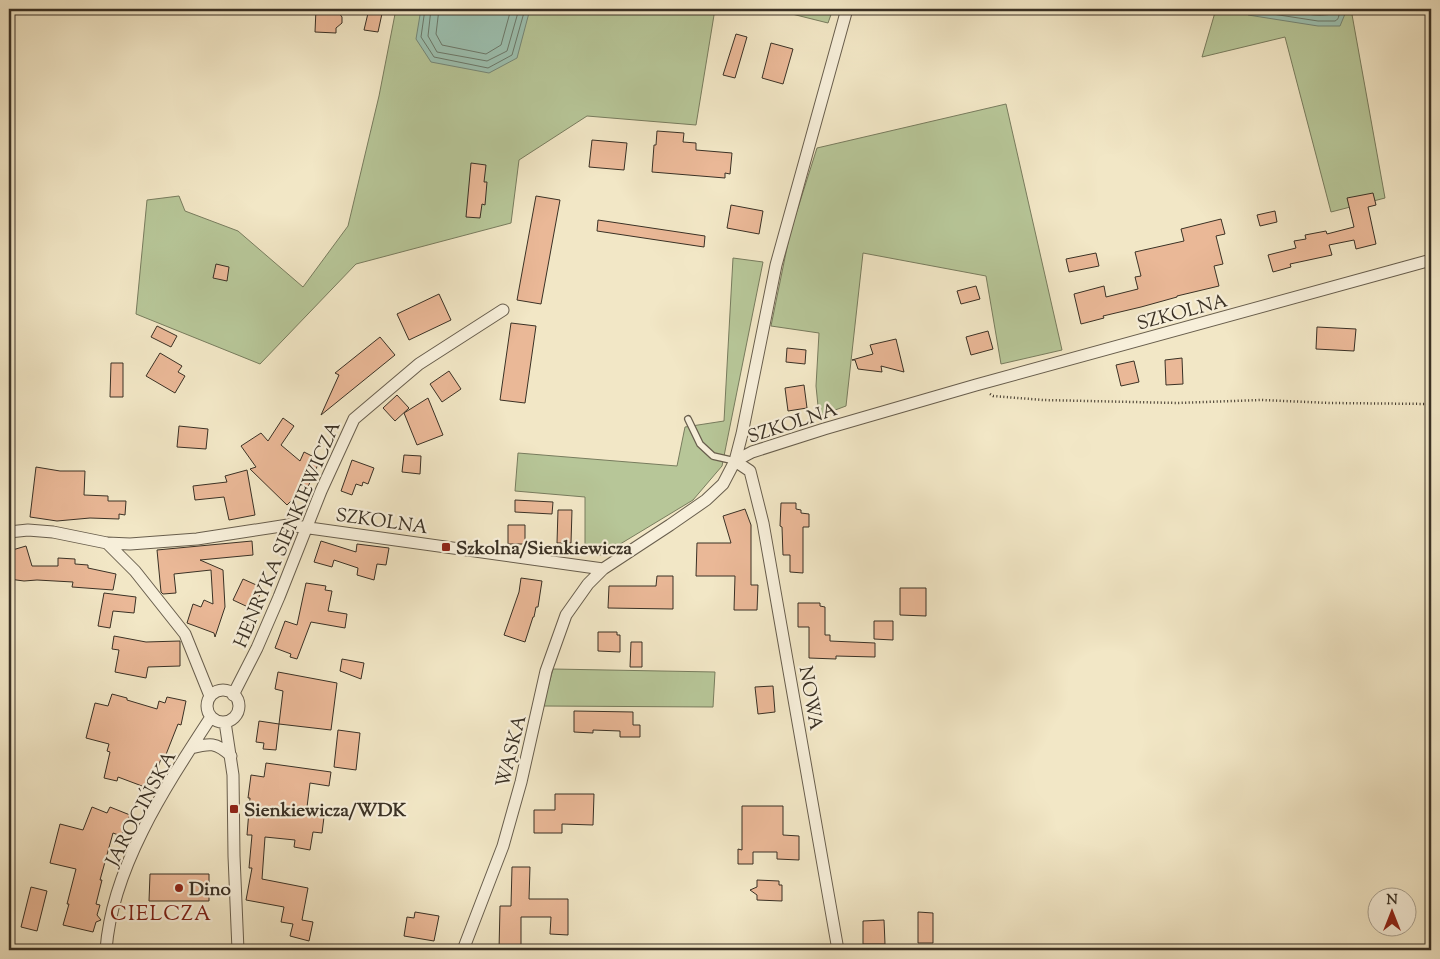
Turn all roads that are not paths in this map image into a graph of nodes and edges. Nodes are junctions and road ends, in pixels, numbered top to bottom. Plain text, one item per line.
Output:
1 (846, 9) edge
2 (1431, 260) edge
3 (503, 310) dead end
4 (688, 420) dead end
5 (736, 461) junction
6 (307, 527) junction
7 (9, 532) edge
8 (107, 543) junction
9 (603, 569) junction
10 (233, 695) junction
11 (210, 696) junction
12 (211, 717) junction
13 (225, 722) junction
14 (191, 748) junction
15 (231, 756) junction
16 (106, 950) edge
17 (238, 950) edge
18 (463, 950) edge
19 (838, 950) edge

1 - 5 street
2 - 5 street, SZKOLNA
3 - 6 street, HENRYKA SIENKIEWICZA
4 - 5 lane
5 - 9 street, SZKOLNA
5 - 19 street, NOWA
6 - 8 street, SZKOLNA
6 - 9 street, SZKOLNA
6 - 10 street, HENRYKA SIENKIEWICZA
7 - 8 street, SZKOLNA
8 - 11 street
9 - 18 street, WĄSKA
10 - 11 street
10 - 13 street
11 - 12 street
12 - 13 street
12 - 14 street, JAROCIŃSKA
13 - 15 street
14 - 15 street
14 - 16 street, JAROCIŃSKA
15 - 17 street

